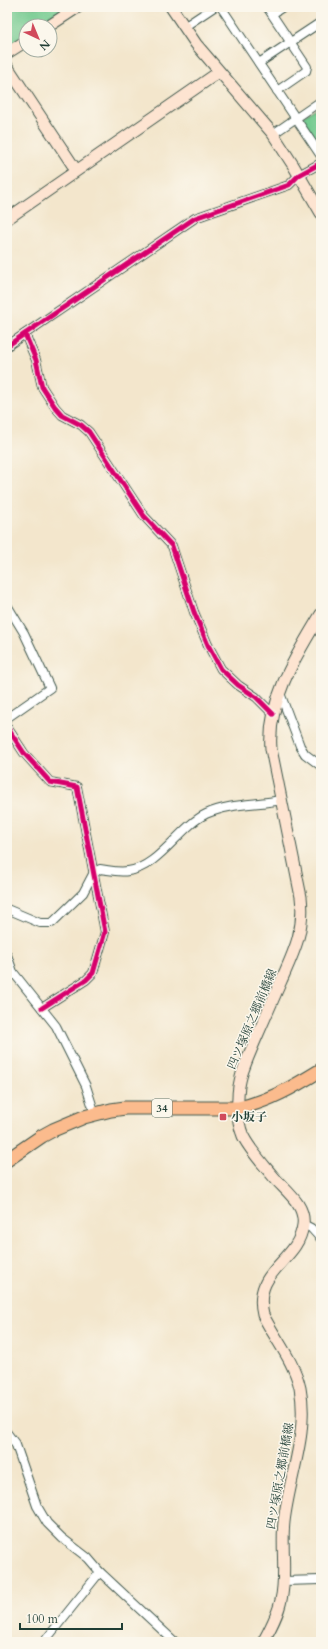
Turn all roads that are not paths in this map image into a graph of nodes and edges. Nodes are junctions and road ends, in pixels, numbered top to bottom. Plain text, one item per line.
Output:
1 (78, 7) edge
2 (171, 7) edge
3 (214, 7) edge
4 (221, 7) edge
5 (267, 7) edge
6 (283, 7) edge
7 (272, 14) junction
8 (58, 20) edge
9 (321, 22) edge
10 (184, 28) junction
11 (291, 41) junction
12 (18, 46) edge
13 (7, 53) edge
14 (259, 64) junction
15 (7, 66) edge
16 (219, 72) junction
17 (277, 91) junction
18 (321, 101) edge
19 (296, 118) junction
20 (273, 134) junction
21 (321, 156) edge
22 (321, 163) edge
23 (76, 170) junction
24 (299, 175) junction
25 (321, 213) edge
26 (7, 219) edge
27 (25, 334) junction
28 (7, 346) edge
29 (7, 605) edge
30 (321, 614) edge
31 (280, 693) junction
32 (273, 714) junction
33 (7, 718) edge
34 (7, 727) edge
35 (321, 766) edge
36 (282, 800) junction
37 (93, 874) junction
38 (7, 909) edge
39 (7, 955) edge
40 (10, 974) edge
41 (42, 1008) junction
42 (321, 1070) edge
43 (238, 1108) junction
44 (95, 1114) junction
45 (7, 1160) edge
46 (303, 1224) junction
47 (321, 1239) edge
48 (7, 1433) edge
49 (100, 1572) junction
50 (321, 1580) edge
51 (283, 1581) junction
52 (44, 1642) edge
53 (175, 1642) edge
54 (263, 1642) edge

1 - 8 main road
2 - 10 main road
3 - 10 street
4 - 14 street
5 - 7 street
6 - 7 street
7 - 11 street
9 - 11 street
10 - 16 main road
11 - 14 street
11 - 17 street
12 - 13 main road
14 - 17 street
15 - 23 main road
16 - 20 main road
16 - 23 main road
17 - 19 street
18 - 19 street
19 - 20 street
19 - 21 street
20 - 24 main road
22 - 24 street
23 - 26 main road
24 - 25 main road
24 - 27 street
27 - 28 street
27 - 32 street
29 - 33 street
30 - 31 main road, 四ツ塚原之郷前橋線
31 - 32 main road, 四ツ塚原之郷前橋線
31 - 35 street
32 - 36 main road, 四ツ塚原之郷前橋線
34 - 37 street
36 - 37 street
36 - 43 main road, 四ツ塚原之郷前橋線
37 - 38 street
37 - 41 street
39 - 40 street
40 - 41 street
41 - 44 street
42 - 43 main road, 34
43 - 44 main road, 34
43 - 46 main road, 四ツ塚原之郷前橋線
44 - 45 main road, 34
46 - 47 street
46 - 51 main road, 四ツ塚原之郷前橋線
48 - 49 street
49 - 52 street
49 - 53 street
50 - 51 street
51 - 54 main road, 四ツ塚原之郷前橋線

